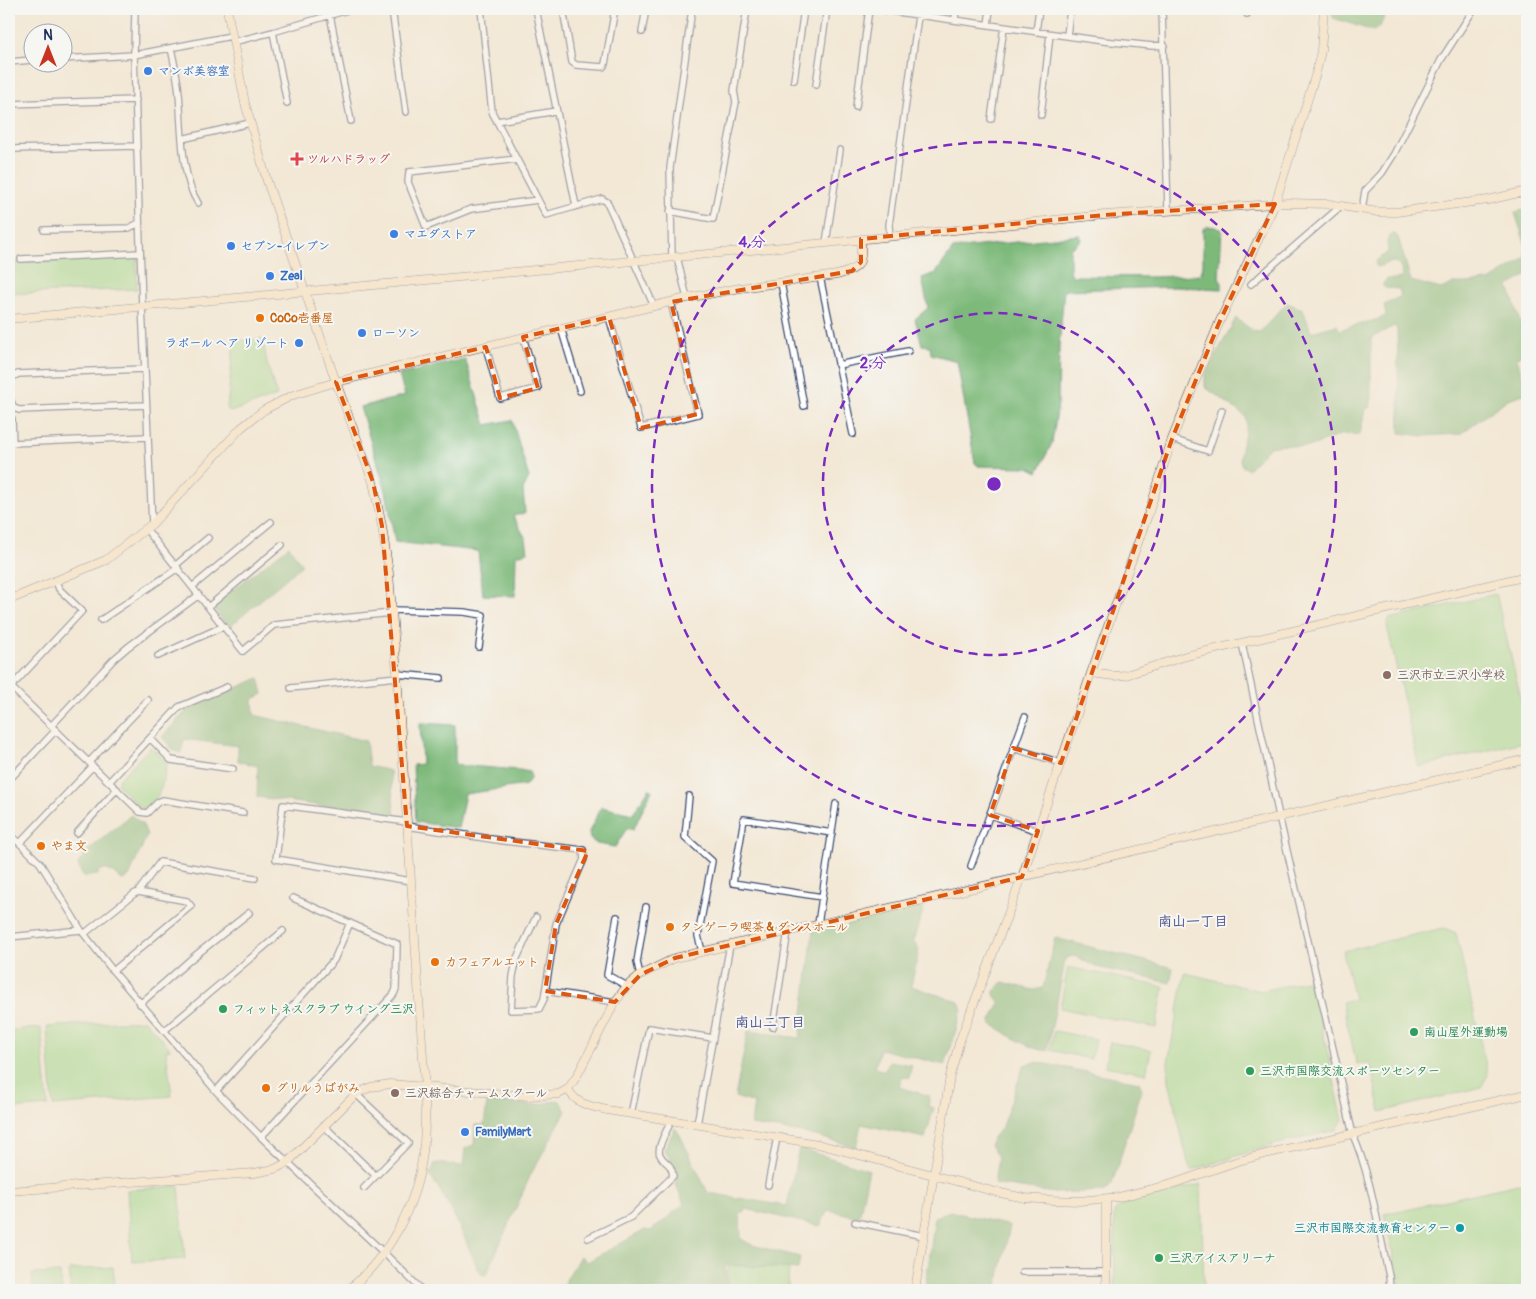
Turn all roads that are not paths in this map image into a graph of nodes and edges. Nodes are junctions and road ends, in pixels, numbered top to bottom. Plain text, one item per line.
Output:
1 (135, 9) edge
2 (227, 9) edge
3 (351, 9) edge
4 (392, 9) edge
5 (481, 9) edge
6 (536, 9) edge
7 (563, 9) edge
8 (615, 9) edge
9 (646, 9) edge
10 (692, 9) edge
11 (747, 9) edge
12 (804, 9) edge
13 (827, 9) edge
14 (869, 9) edge
15 (878, 9) edge
16 (956, 9) edge
17 (990, 9) edge
18 (1039, 9) edge
19 (1070, 9) edge
20 (1162, 9) edge
21 (1324, 9) edge
22 (1474, 9) edge
23 (918, 12) edge
24 (330, 15) junction
25 (955, 20) junction
26 (988, 25) junction
27 (1004, 27) junction
28 (273, 32) junction
29 (642, 32) dead end
30 (1036, 32) junction
31 (1050, 34) junction
32 (1067, 36) junction
33 (232, 39) junction
34 (1164, 45) junction
35 (171, 48) junction
36 (134, 55) junction
37 (72, 58) edge
38 (22, 61) edge
39 (9, 62) edge
40 (794, 80) dead end
41 (816, 85) dead end
42 (136, 100) junction
43 (288, 103) dead end
44 (9, 104) edge
45 (856, 107) dead end
46 (556, 110) junction
47 (406, 112) dead end
48 (1041, 115) dead end
49 (992, 119) dead end
50 (352, 121) dead end
51 (497, 121) junction
52 (250, 123) junction
53 (182, 139) junction
54 (137, 146) junction
55 (12, 149) dead end
56 (840, 150) dead end
57 (517, 159) junction
58 (1527, 191) edge
59 (538, 200) junction
60 (198, 203) dead end
61 (1275, 204) junction
62 (576, 206) junction
63 (1341, 206) junction
64 (1168, 210) junction
65 (1362, 210) junction
66 (670, 211) junction
67 (139, 223) junction
68 (44, 230) dead end
69 (890, 236) junction
70 (861, 239) junction
71 (826, 243) junction
72 (140, 253) junction
73 (674, 257) junction
74 (21, 259) dead end
75 (634, 260) junction
76 (820, 277) junction
77 (781, 283) junction
78 (1251, 284) dead end
79 (306, 292) junction
80 (687, 298) junction
81 (671, 302) junction
82 (142, 306) junction
83 (654, 306) junction
84 (609, 317) junction
85 (9, 319) edge
86 (561, 328) junction
87 (523, 337) junction
88 (486, 346) junction
89 (908, 351) dead end
90 (838, 365) junction
91 (144, 369) junction
92 (336, 382) junction
93 (580, 391) dead end
94 (9, 395) edge
95 (145, 405) junction
96 (804, 406) dead end
97 (1222, 410) dead end
98 (12, 419) dead end
99 (853, 434) dead end
100 (147, 437) junction
101 (1172, 439) junction
102 (271, 522) dead end
103 (149, 526) junction
104 (208, 538) dead end
105 (282, 545) dead end
106 (177, 567) junction
107 (1527, 576) edge
108 (56, 581) junction
109 (192, 587) junction
110 (199, 595) junction
111 (9, 600) edge
112 (208, 607) junction
113 (392, 612) junction
114 (100, 620) dead end
115 (224, 626) junction
116 (1242, 643) junction
117 (479, 647) dead end
118 (158, 656) dead end
119 (1091, 673) junction
120 (397, 675) junction
121 (441, 678) dead end
122 (10, 686) edge
123 (227, 687) dead end
124 (291, 688) dead end
125 (148, 700) dead end
126 (1025, 717) dead end
127 (54, 728) junction
128 (150, 738) junction
129 (1014, 748) junction
130 (1527, 759) edge
131 (1061, 763) junction
132 (91, 764) junction
133 (233, 769) dead end
134 (9, 780) edge
135 (109, 782) junction
136 (117, 789) junction
137 (690, 796) dead end
138 (836, 804) dead end
139 (243, 813) dead end
140 (990, 814) junction
141 (1279, 816) junction
142 (407, 824) junction
143 (1038, 831) junction
144 (9, 832) edge
145 (77, 832) dead end
146 (832, 833) junction
147 (20, 843) junction
148 (972, 866) dead end
149 (1022, 877) junction
150 (255, 878) dead end
151 (411, 881) junction
152 (138, 892) junction
153 (822, 897) junction
154 (293, 898) dead end
155 (646, 907) dead end
156 (250, 913) dead end
157 (536, 917) dead end
158 (617, 917) dead end
159 (350, 923) junction
160 (818, 924) junction
161 (283, 931) dead end
162 (788, 931) junction
163 (82, 932) junction
164 (9, 937) edge
165 (730, 945) junction
166 (702, 952) junction
167 (113, 971) junction
168 (640, 975) junction
169 (627, 986) junction
170 (545, 991) junction
171 (615, 1002) junction
172 (140, 1004) junction
173 (773, 1027) dead end
174 (164, 1031) junction
175 (713, 1038) junction
176 (425, 1087) junction
177 (568, 1089) junction
178 (216, 1091) junction
179 (356, 1094) junction
180 (1527, 1094) edge
181 (631, 1114) junction
182 (672, 1120) junction
183 (696, 1124) junction
184 (324, 1126) junction
185 (1353, 1135) junction
186 (261, 1137) junction
187 (777, 1137) junction
188 (288, 1162) junction
189 (376, 1176) junction
190 (933, 1176) junction
191 (768, 1185) dead end
192 (364, 1188) dead end
193 (9, 1191) edge
194 (1106, 1199) junction
195 (855, 1222) dead end
196 (924, 1236) junction
197 (588, 1238) dead end
198 (384, 1253) junction
199 (1022, 1272) dead end
200 (1106, 1272) junction
201 (348, 1290) edge
202 (422, 1290) edge
203 (915, 1290) edge
204 (1106, 1290) edge
205 (1390, 1290) edge

1 - 36 street
2 - 33 street
3 - 24 street
4 - 47 street
5 - 51 street
6 - 46 street
7 - 8 street
9 - 29 street
10 - 66 street
11 - 66 street
12 - 40 street
13 - 41 street
14 - 45 street
15 - 23 street
16 - 25 street
17 - 26 street
18 - 30 street
19 - 32 street
20 - 34 street
21 - 61 street
22 - 65 street
23 - 25 street
23 - 69 street
24 - 28 street
24 - 50 street
25 - 26 street
26 - 27 street
27 - 30 street
27 - 49 street
28 - 33 street
28 - 43 street
30 - 31 street
31 - 32 street
31 - 48 street
32 - 34 street
33 - 35 street
33 - 52 street
34 - 64 street
35 - 36 street
35 - 53 street
36 - 37 street
36 - 42 street
38 - 39 street
42 - 44 street
42 - 54 street
46 - 51 street
46 - 62 street
51 - 57 street
52 - 53 street
52 - 79 street
53 - 60 street
54 - 55 street
54 - 67 street
56 - 71 street
57 - 59 street
57 - 59 street
58 - 65 street
59 - 62 street
61 - 63 street
61 - 64 street
61 - 101 street
62 - 75 street
63 - 65 street
63 - 78 street
64 - 69 street
66 - 73 street
67 - 68 street
67 - 72 street
69 - 70 street
70 - 71 street
70 - 76 street
71 - 73 street
72 - 74 street
72 - 82 street
73 - 75 street
73 - 80 street
75 - 79 street
75 - 83 street
76 - 77 street
76 - 90 street
77 - 80 street
77 - 96 street
79 - 82 street
79 - 92 street
80 - 81 street
81 - 83 street
81 - 84 street
82 - 85 street
82 - 91 street
83 - 84 street
84 - 86 street
86 - 87 street
86 - 93 street
87 - 88 street
87 - 88 street
88 - 92 street
89 - 90 street
90 - 99 street
91 - 94 street
91 - 95 street
92 - 103 street
92 - 113 street
94 - 95 street
95 - 100 street
97 - 101 street
98 - 100 street
100 - 103 street
101 - 119 street
102 - 109 street
103 - 106 street
103 - 108 street
104 - 106 street
105 - 112 street
106 - 109 street
106 - 114 street
107 - 116 street
108 - 111 street
108 - 122 street
109 - 110 street
110 - 112 street
110 - 127 street
112 - 115 street
113 - 115 street
113 - 117 street
113 - 120 street
115 - 118 street
116 - 119 street
116 - 141 street
119 - 131 street
120 - 121 street
120 - 124 street
120 - 142 street
122 - 127 street
123 - 128 street
125 - 132 street
126 - 129 street
127 - 132 street
127 - 134 street
128 - 133 street
128 - 135 street
129 - 131 street
129 - 140 street
130 - 141 street
131 - 143 street
132 - 135 street
132 - 147 street
135 - 136 street
136 - 139 street
136 - 145 street
137 - 166 street
138 - 146 street
140 - 143 street
140 - 148 street
141 - 149 street
141 - 185 street
142 - 151 street
142 - 151 street
142 - 170 street
143 - 149 street
144 - 147 street
146 - 153 street
146 - 153 street
147 - 163 street
149 - 160 street
149 - 190 street
150 - 152 street
151 - 176 street
152 - 163 street
152 - 167 street
153 - 160 street
154 - 159 street
155 - 168 street
156 - 172 street
157 - 170 street
158 - 169 street
159 - 178 street
159 - 186 street
160 - 162 street
161 - 174 street
162 - 165 street
162 - 173 street
163 - 164 street
163 - 167 street
165 - 166 street
165 - 175 street
166 - 168 street
167 - 172 street
168 - 169 street
169 - 171 street
170 - 171 street
171 - 177 street
172 - 174 street
174 - 178 street
175 - 181 street
175 - 183 street
176 - 177 street
176 - 179 street
176 - 198 street
177 - 181 street
178 - 186 street
179 - 184 street
179 - 189 street
180 - 185 street
181 - 182 street
182 - 183 street
182 - 197 street
183 - 187 street
184 - 188 street
184 - 189 street
185 - 194 street
185 - 205 street
186 - 188 street
187 - 190 street
187 - 191 street
188 - 193 street
188 - 198 street
189 - 192 street
190 - 194 street
190 - 196 street
194 - 200 street
195 - 196 street
196 - 203 street
198 - 201 street
198 - 202 street
199 - 200 street
200 - 204 street

